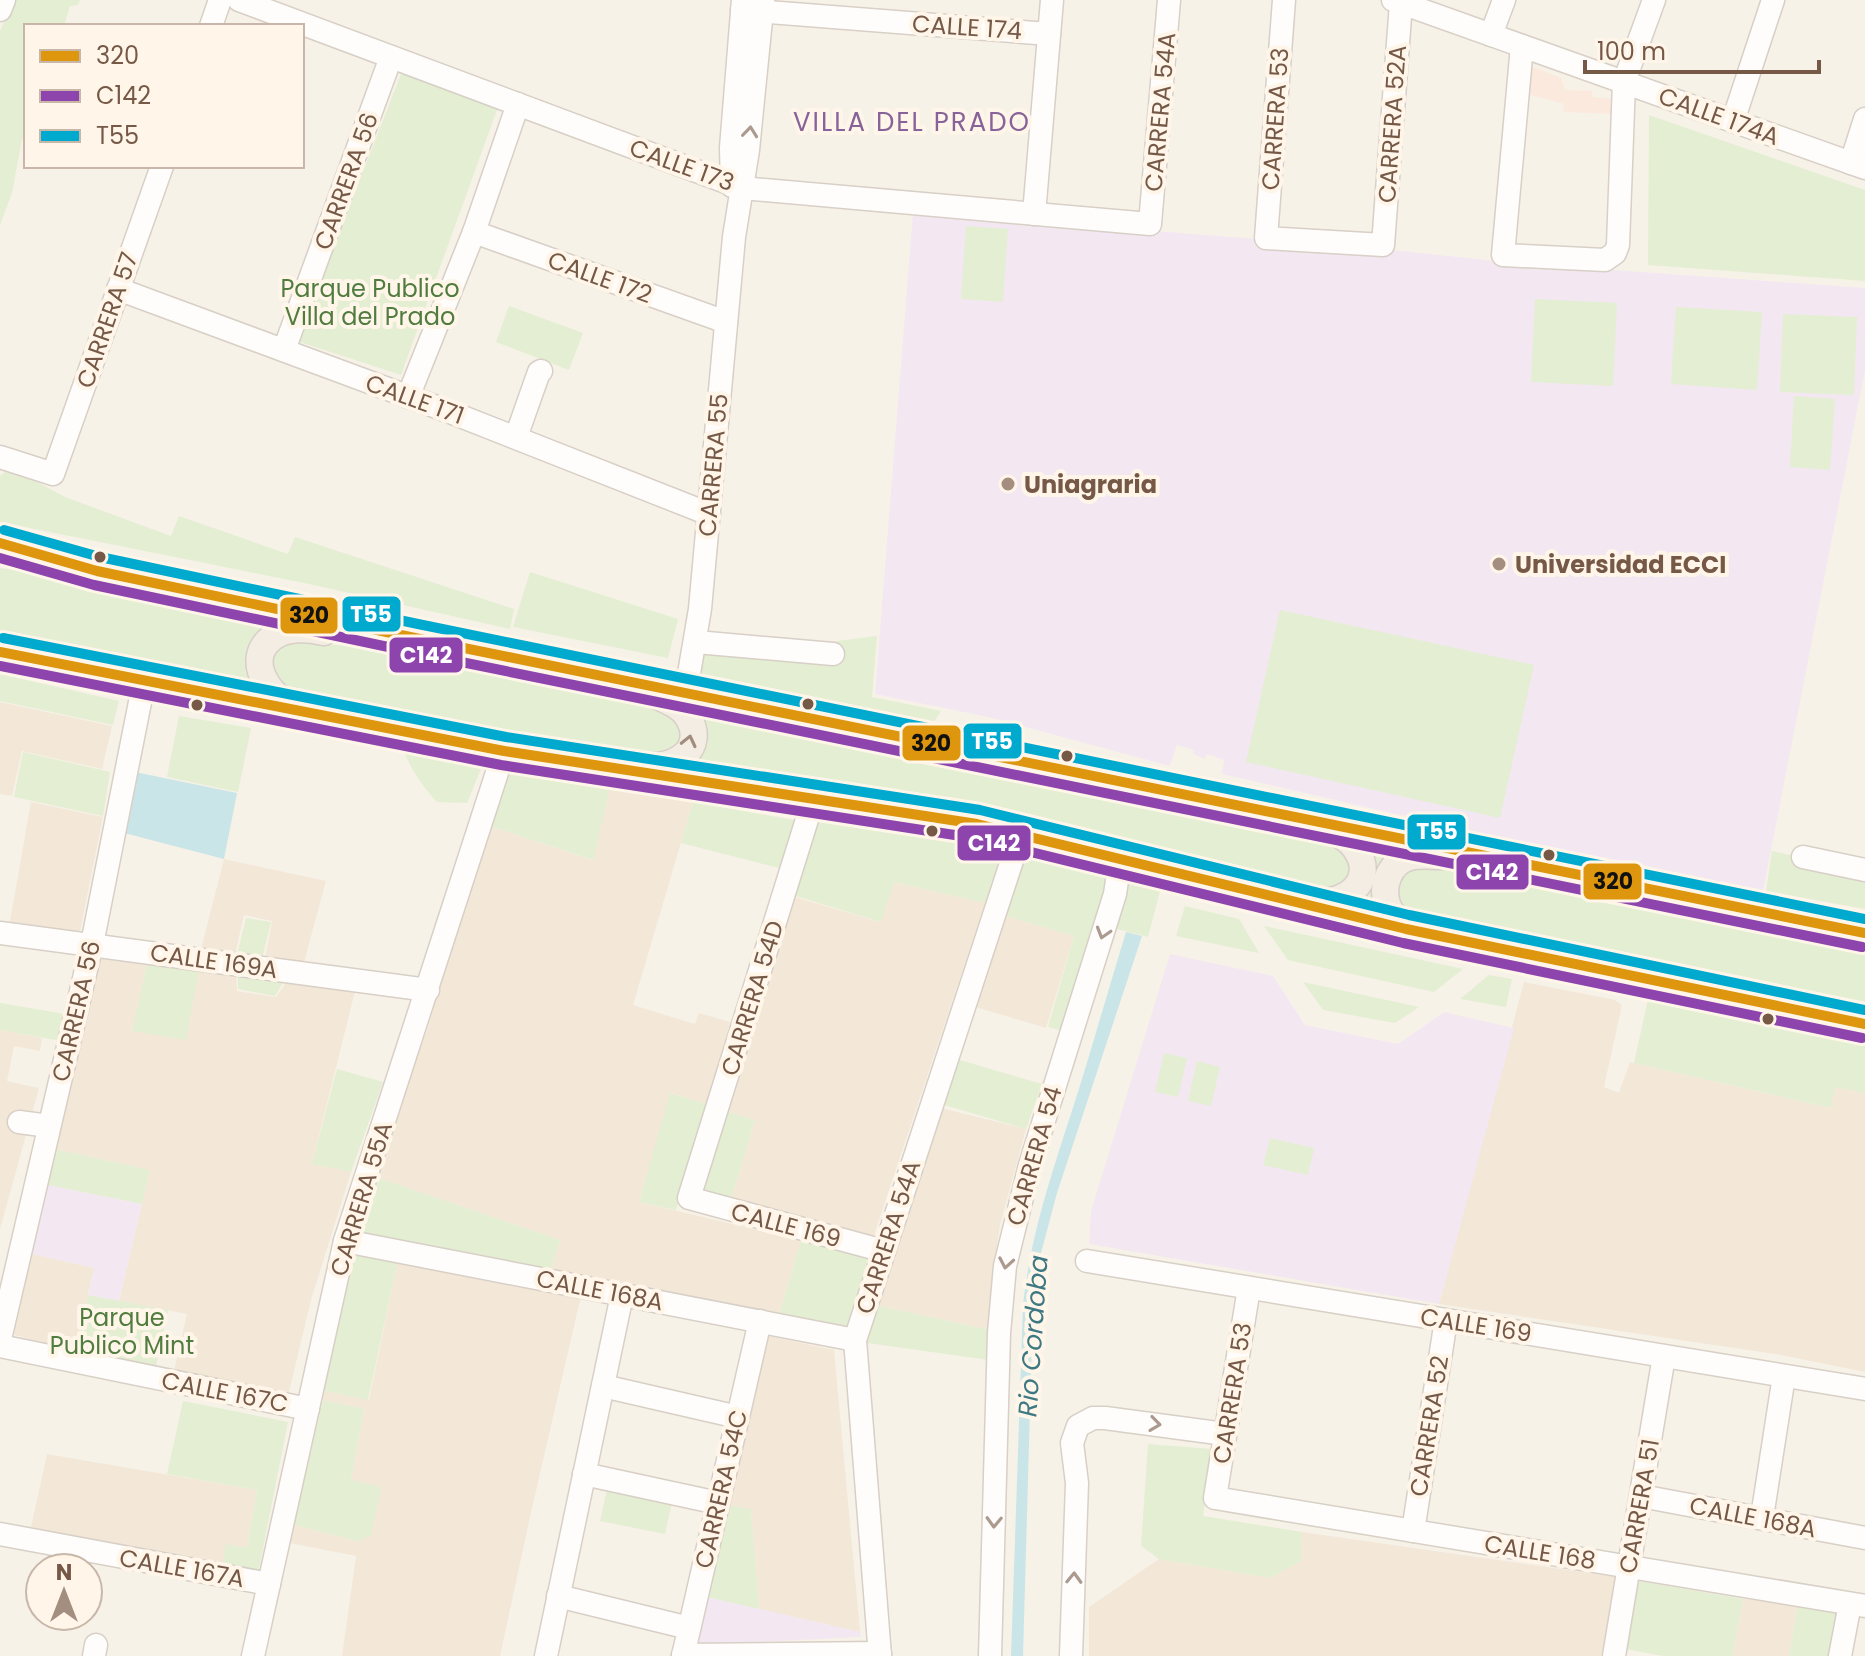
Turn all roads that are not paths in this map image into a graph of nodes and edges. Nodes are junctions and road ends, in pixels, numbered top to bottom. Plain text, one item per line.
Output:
1 (4, 0) edge
2 (220, 0) edge
3 (239, 0) edge
4 (1052, 0) edge
5 (1169, 0) edge
6 (1284, 0) edge
7 (1504, 0) edge
8 (1654, 0) edge
9 (1773, 0) edge
10 (1397, 1) edge
11 (752, 5) edge
12 (0, 10) edge
13 (212, 24) edge
14 (303, 24) edge
15 (304, 24) edge
16 (1049, 34) junction
17 (1491, 35) junction
18 (1522, 46) junction
19 (391, 57) junction
20 (1624, 82) junction
21 (518, 104) junction
22 (1865, 119) edge
23 (1733, 121) junction
24 (1858, 166) edge
25 (161, 168) edge
26 (737, 186) junction
27 (1034, 214) junction
28 (1150, 224) joint
29 (474, 232) junction
30 (1383, 245) joint
31 (118, 289) junction
32 (726, 322) junction
33 (284, 350) junction
34 (541, 371) dead end
35 (408, 397) junction
36 (516, 437) junction
37 (0, 457) edge
38 (709, 514) junction
39 (0, 543) edge
40 (0, 554) edge
41 (97, 571) junction
42 (415, 638) junction
43 (696, 642) junction
44 (0, 652) edge
45 (833, 654) dead end
46 (625, 679) junction
47 (144, 682) junction
48 (686, 691) junction
49 (302, 713) junction
50 (504, 751) junction
51 (570, 762) junction
52 (814, 797) junction
53 (1311, 818) junction
54 (1021, 833) junction
55 (1803, 857) dead end
56 (1113, 858) junction
57 (1525, 862) junction
58 (1865, 870) edge
59 (1254, 894) junction
60 (1406, 929) junction
61 (0, 933) edge
62 (1865, 933) edge
63 (92, 944) junction
64 (428, 990) junction
65 (1865, 1024) edge
66 (19, 1122) dead end
67 (49, 1126) junction
68 (689, 1198) joint
69 (345, 1241) junction
70 (884, 1251) junction
71 (1087, 1261) dead end
72 (1249, 1288) junction
73 (622, 1295) junction
74 (1446, 1320) junction
75 (760, 1321) junction
76 (0, 1339) edge
77 (855, 1340) junction
78 (0, 1346) edge
79 (1664, 1356) junction
80 (1784, 1376) junction
81 (603, 1386) junction
82 (1865, 1389) edge
83 (308, 1409) junction
84 (738, 1417) junction
85 (1225, 1434) junction
86 (584, 1474) junction
87 (1641, 1496) junction
88 (1215, 1498) joint
89 (718, 1503) junction
90 (1762, 1517) junction
91 (1413, 1531) junction
92 (0, 1534) edge
93 (1865, 1538) edge
94 (1629, 1567) junction
95 (269, 1584) junction
96 (558, 1596) junction
97 (1857, 1605) edge
98 (689, 1628) junction
99 (880, 1654) edge
100 (683, 1655) edge
101 (769, 1655) edge
102 (253, 1656) edge
103 (546, 1656) edge
104 (990, 1656) edge
105 (1071, 1656) edge
106 (1614, 1656) edge
107 (1840, 1656) edge

1 - 12 street
2 - 13 street
3 - 14 street, CALLE 173
4 - 16 street
5 - 28 street, CARRERA 54A
6 - 30 street, CARRERA 53
7 - 17 street
8 - 20 street
9 - 23 street
10 - 17 street, CALLE 174A
10 - 30 street, CARRERA 52A
11 - 16 street, CALLE 174
11 - 26 street, CARRERA 55
15 - 19 street, CALLE 173
16 - 27 street
17 - 18 street, CALLE 174A
18 - 20 street, CALLE 174A
18 - 20 street
19 - 21 street, CALLE 173
19 - 33 street, CARRERA 56
20 - 23 street, CALLE 174A
21 - 26 street, CALLE 173
21 - 29 street
22 - 24 street
23 - 24 street, CALLE 174A
25 - 31 street, CARRERA 57
26 - 27 street, CALLE 173
26 - 32 street, CARRERA 55
27 - 28 street, CALLE 173
29 - 32 street, CALLE 172
29 - 35 street
31 - 33 street, CALLE 171
31 - 37 street, CARRERA 57
32 - 38 street, CARRERA 55
33 - 35 street, CALLE 171
34 - 36 street
35 - 36 street, CALLE 171
36 - 38 street, CALLE 171
38 - 43 street, CARRERA 55
39 - 41 main road
40 - 41 main road
41 - 42 main road
42 - 46 main road
42 - 49 main road
43 - 45 street
43 - 48 street, CARRERA 55
44 - 47 main road
46 - 48 main road
51 -> 46 main road
47 - 49 main road
47 - 63 street, CARRERA 56
48 - 53 main road
49 - 50 main road
50 - 51 main road
50 - 64 street, CARRERA 55A
51 - 52 main road
52 - 54 main road
52 - 68 street, CARRERA 54D
53 - 57 main road
53 - 59 main road
54 - 56 main road
54 - 70 street, CARRERA 54A
55 - 58 street
56 - 59 main road
56 -> 104 street, CARRERA 54
57 - 60 main road
57 - 62 main road
59 - 60 main road
60 - 65 main road
61 - 63 street, CALLE 169A
63 - 64 street, CALLE 169A
63 - 67 street, CARRERA 56
64 - 69 street, CARRERA 55A
66 - 67 street
67 - 76 street, CARRERA 56
68 - 70 street, CALLE 169
69 - 73 street, CALLE 168A
69 - 83 street, CARRERA 55A
70 - 77 street, CARRERA 54A
71 - 72 street, CALLE 169
72 - 74 street, CALLE 169
72 - 85 street, CARRERA 53
73 - 75 street, CALLE 168A
73 - 81 street
74 - 79 street, CALLE 169
74 - 91 street, CARRERA 52
75 - 77 street, CALLE 168A
75 - 84 street, CARRERA 54C
77 - 99 street, CARRERA 54A
78 - 83 street, CALLE 167C
79 - 80 street, CALLE 169
79 - 87 street, CARRERA 51
80 - 82 street, CALLE 169
80 - 90 street
81 - 84 street
81 - 86 street
83 - 95 street, CARRERA 55A
84 - 89 street, CARRERA 54C
85 - 88 street, CARRERA 53
105 -> 85 street
86 - 89 street
86 - 96 street
87 - 90 street, CALLE 168A
87 - 94 street, CARRERA 51
88 - 91 street, CALLE 168
89 - 98 street, CARRERA 54C
90 - 93 street, CALLE 168A
91 - 94 street, CALLE 168
92 - 95 street, CALLE 167A
94 - 97 street, CALLE 168
94 - 106 street, CARRERA 51
95 - 102 street, CARRERA 55A
96 - 98 street
96 - 103 street
97 - 107 street
98 - 100 street, CARRERA 54C
99 - 101 street
100 - 101 street

